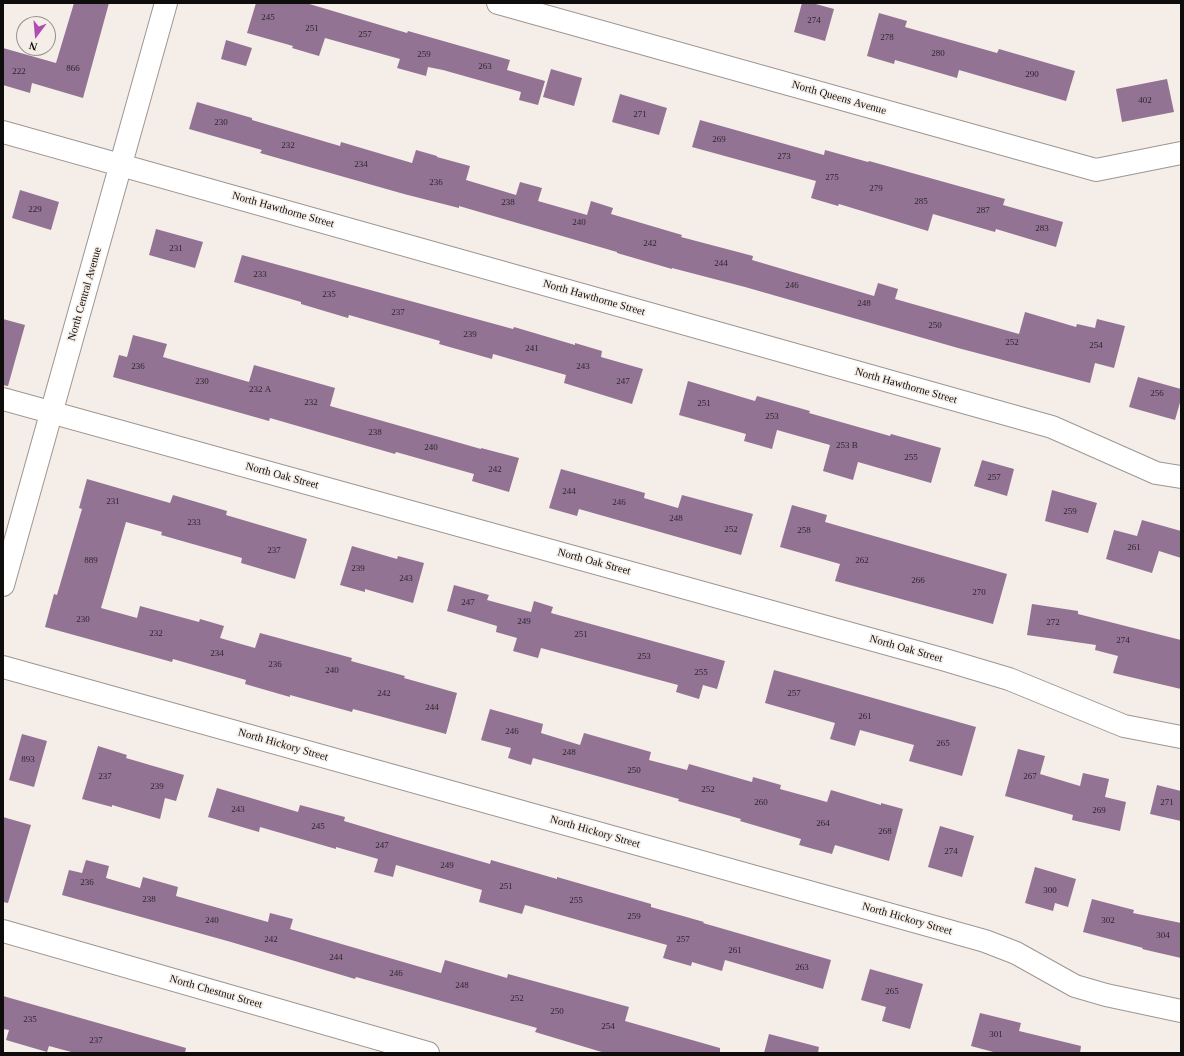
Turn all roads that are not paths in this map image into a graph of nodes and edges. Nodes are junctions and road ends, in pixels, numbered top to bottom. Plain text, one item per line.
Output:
1 (166, 3) edge
2 (498, 3) edge
3 (3, 132) edge
4 (1181, 153) edge
5 (121, 165) junction
6 (3, 398) edge
7 (52, 412) junction
8 (1181, 477) edge
9 (3, 585) edge
10 (3, 667) edge
11 (1181, 736) edge
12 (3, 931) edge
13 (1181, 1012) edge
14 (428, 1053) edge

1 - 5 street, North Central Avenue
2 - 4 street, North Queens Avenue
3 - 5 street, North Hawthorne Street
5 - 7 street, North Central Avenue
5 - 8 street, North Hawthorne Street
6 - 7 street, North Oak Street
7 - 9 street, North Central Avenue
7 - 11 street, North Oak Street
10 - 13 street, North Hickory Street
12 - 14 street, North Chestnut Street

